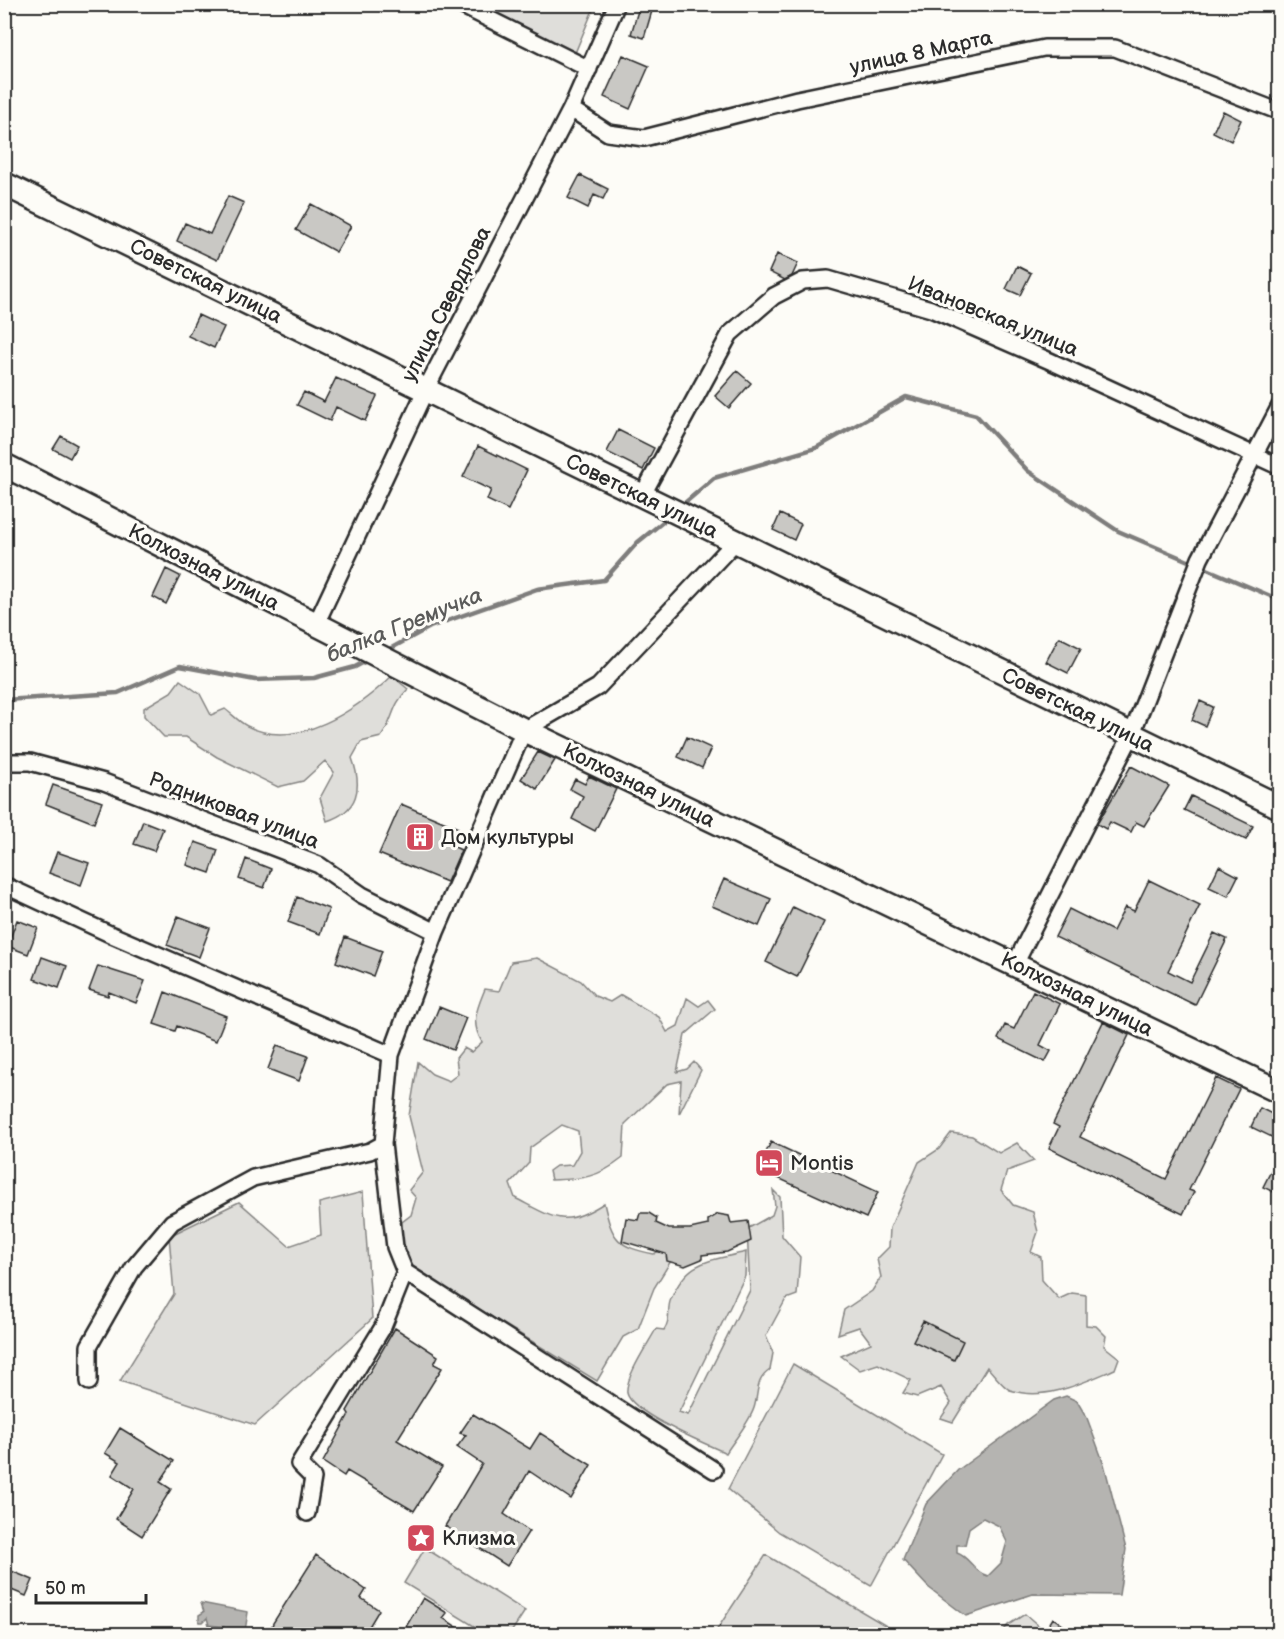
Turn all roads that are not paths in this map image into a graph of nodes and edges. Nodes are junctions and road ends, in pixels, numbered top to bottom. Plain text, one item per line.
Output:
1 (459, 4) edge
2 (617, 4) edge
3 (589, 69) junction
4 (571, 109) junction
5 (1280, 112) edge
6 (4, 184) edge
7 (426, 389) junction
8 (1280, 406) edge
9 (1254, 456) junction
10 (4, 465) edge
11 (1280, 467) edge
12 (652, 501) junction
13 (735, 542) junction
14 (316, 624) junction
15 (529, 727) junction
16 (1131, 736) junction
17 (4, 762) edge
18 (1280, 807) edge
19 (4, 885) edge
20 (436, 932) junction
21 (1017, 958) junction
22 (391, 1055) junction
23 (1280, 1078) edge
24 (1280, 1092) edge
25 (383, 1144) junction
26 (405, 1272) junction
27 (89, 1382) dead end
28 (714, 1470) dead end
29 (307, 1513) dead end

1 - 3 street
2 - 3 street, улица Свердлова
3 - 4 street, улица Свердлова
4 - 5 street, улица 8 Марта
4 - 7 street, улица Свердлова
6 - 7 street, Советская улица
7 - 12 street, Советская улица
7 - 14 street, улица Свердлова
8 - 9 street
9 - 11 street, Ивановская улица
9 - 12 street, Ивановская улица
9 - 16 street
10 - 14 street, Колхозная улица
12 - 13 street, Советская улица
13 - 15 street
13 - 16 street, Советская улица
14 - 15 street, Колхозная улица
15 - 20 street
15 - 21 street, Колхозная улица
16 - 18 street, Советская улица
16 - 21 street
17 - 20 street, Родниковая улица
19 - 22 street
20 - 22 street
21 - 23 street, Колхозная улица
21 - 24 street, Колхозная улица
22 - 25 street
25 - 26 street
25 - 27 street
26 - 28 street
26 - 29 street

